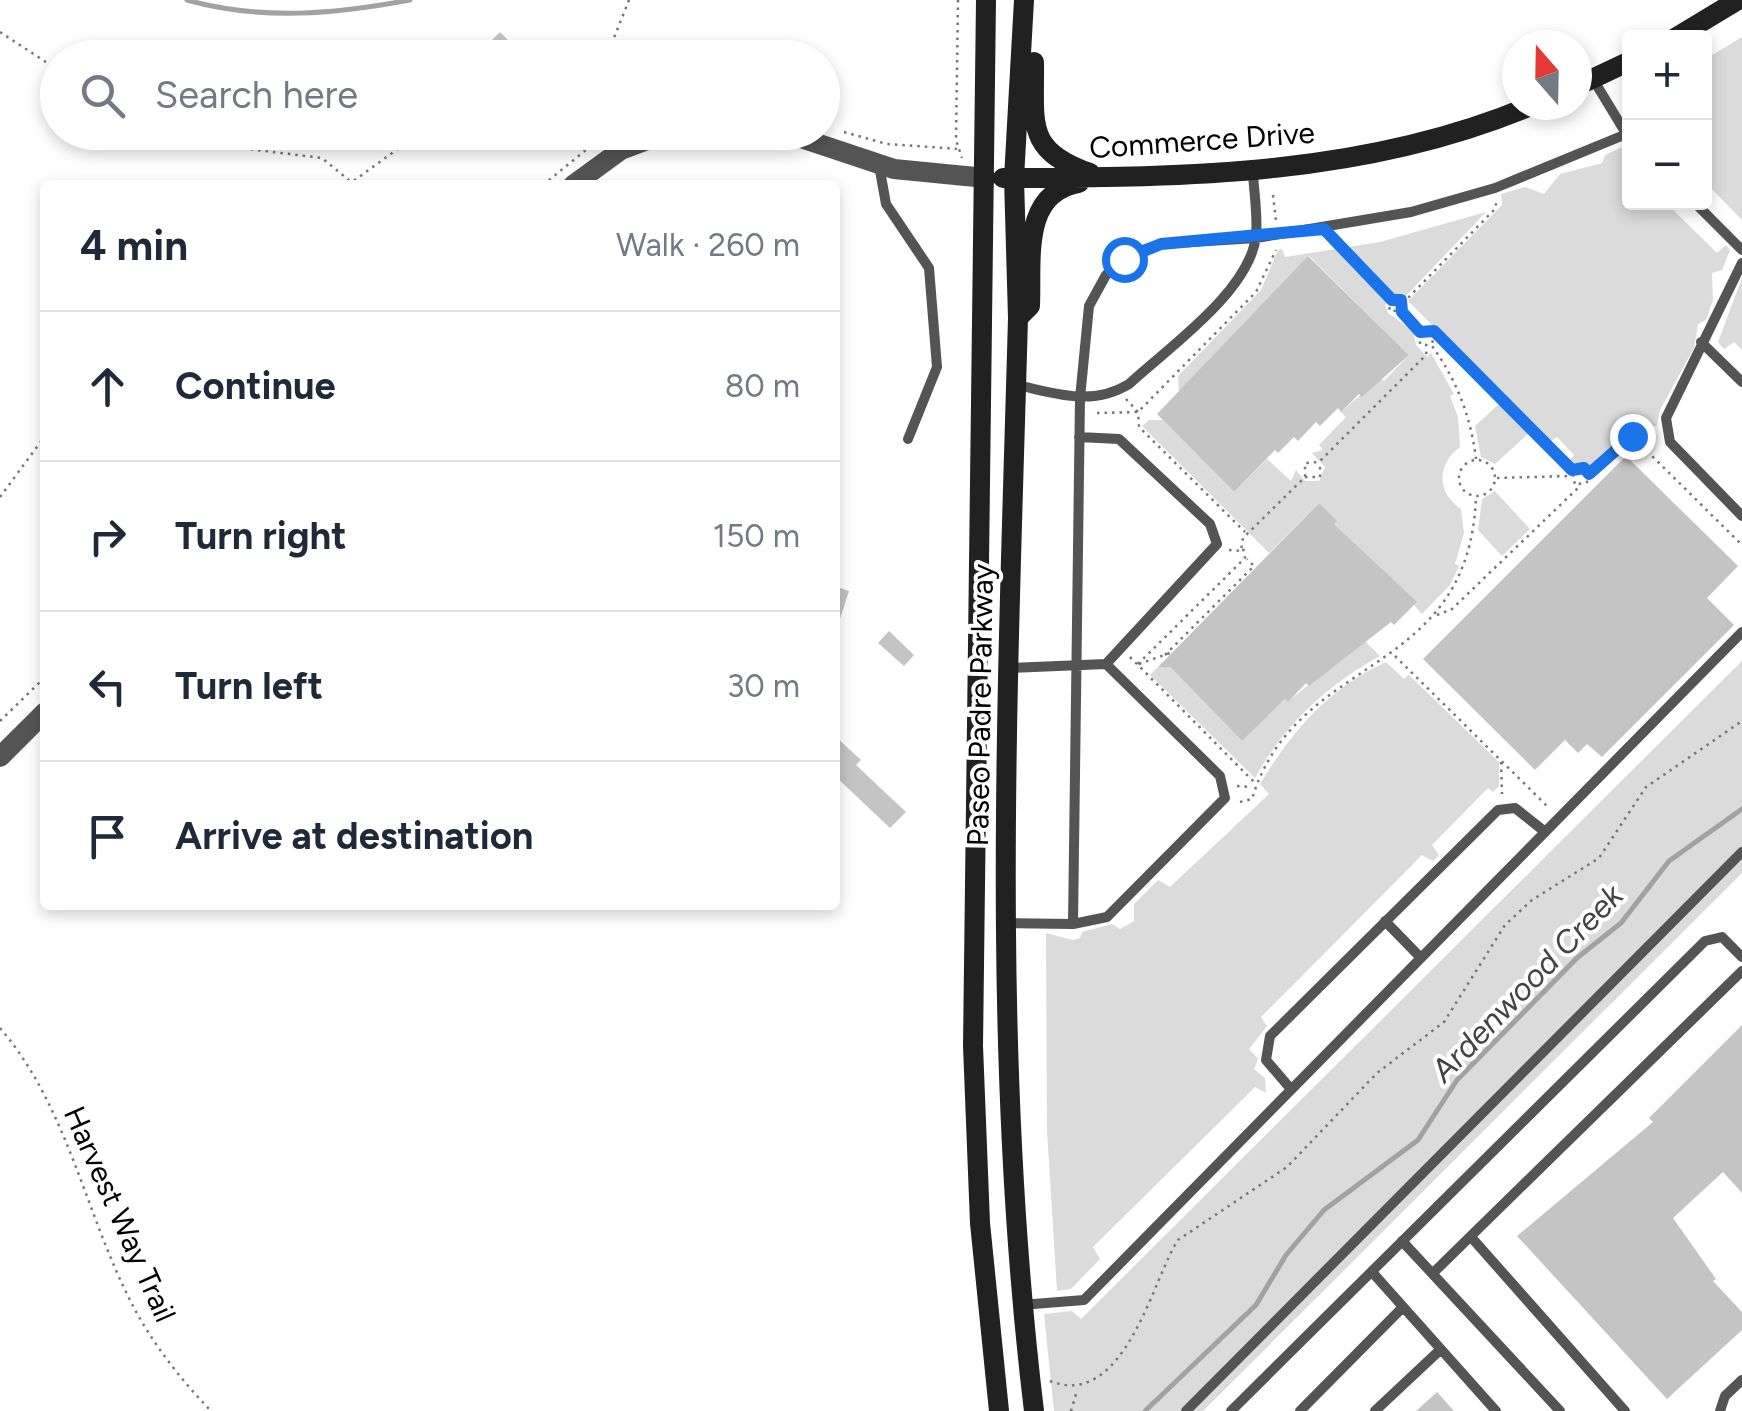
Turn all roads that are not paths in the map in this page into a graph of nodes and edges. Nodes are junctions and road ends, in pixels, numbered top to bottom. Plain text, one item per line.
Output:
1 (986, 0) edge
2 (1024, 0) edge
3 (1738, 0) edge
4 (1688, 30) edge
5 (1024, 39) junction
6 (1622, 65) edge
7 (1592, 80) edge
8 (1592, 92) edge
9 (1502, 116) edge
10 (1622, 131) edge
11 (1622, 140) edge
12 (621, 150) edge
13 (837, 150) edge
14 (879, 164) junction
15 (1253, 173) junction
16 (986, 178) junction
17 (1014, 178) junction
18 (1106, 178) junction
19 (580, 180) edge
20 (1702, 210) edge
21 (1256, 238) junction
22 (1742, 250) edge
23 (1742, 263) edge
24 (1018, 318) junction
25 (1701, 342) junction
26 (1742, 382) edge
27 (1016, 385) junction
28 (1080, 398) junction
29 (1079, 437) junction
30 (908, 439) dead end
31 (1742, 516) edge
32 (1742, 632) edge
33 (1106, 664) junction
34 (1010, 668) junction
35 (1076, 668) junction
36 (40, 717) edge
37 (0, 757) edge
38 (1544, 831) junction
39 (1742, 852) edge
40 (1385, 921) junction
41 (1007, 923) junction
42 (1073, 924) junction
43 (1420, 956) junction
44 (1742, 958) edge
45 (1742, 971) edge
46 (1290, 1088) junction
47 (1471, 1238) junction
48 (1402, 1241) junction
49 (1372, 1272) junction
50 (1434, 1273) junction
51 (1020, 1305) junction
52 (1403, 1306) junction
53 (1440, 1350) junction
54 (1742, 1380) edge
55 (999, 1411) edge
56 (1034, 1411) edge
57 (1186, 1411) edge
58 (1231, 1411) edge
59 (1300, 1411) edge
60 (1375, 1411) edge
61 (1496, 1411) edge
62 (1560, 1411) edge
63 (1625, 1411) edge
64 (1720, 1411) edge

1 - 16 main road, Paseo Padre Parkway
2 - 5 main road, Paseo Padre Parkway
3 - 4 main road
5 - 17 main road, Paseo Padre Parkway
5 - 18 main road
6 - 7 main road
8 - 10 lane
9 - 15 main road, Commerce Drive
11 - 21 lane
12 - 19 street
13 - 14 street
14 - 16 street
14 - 30 lane
15 - 18 main road, Commerce Drive
15 - 21 lane
16 - 17 main road, Commerce Drive
16 - 55 main road, Paseo Padre Parkway
17 - 18 main road, Commerce Drive
17 - 24 main road, Paseo Padre Parkway
18 - 24 main road
20 - 22 lane
21 - 28 lane
21 - 28 lane
23 - 25 lane
24 - 27 main road, Paseo Padre Parkway
25 - 26 lane
25 - 31 lane
27 - 28 lane
27 - 34 main road, Paseo Padre Parkway
28 - 29 lane
29 - 33 lane
29 - 35 lane
32 - 38 lane
33 - 35 lane
33 - 42 lane
34 - 35 lane
34 - 41 main road, Paseo Padre Parkway
35 - 42 lane
36 - 37 street
38 - 40 lane
38 - 43 lane
39 - 57 lane
40 - 43 lane
40 - 46 lane
41 - 42 lane
41 - 51 main road, Paseo Padre Parkway
43 - 46 lane
44 - 48 lane
45 - 47 lane
46 - 51 lane
47 - 50 lane
47 - 63 lane
48 - 49 lane
48 - 50 lane
49 - 52 lane
49 - 58 lane
50 - 62 lane
51 - 56 main road, Paseo Padre Parkway
52 - 53 lane
52 - 59 lane
53 - 60 lane
53 - 61 lane
54 - 64 lane

